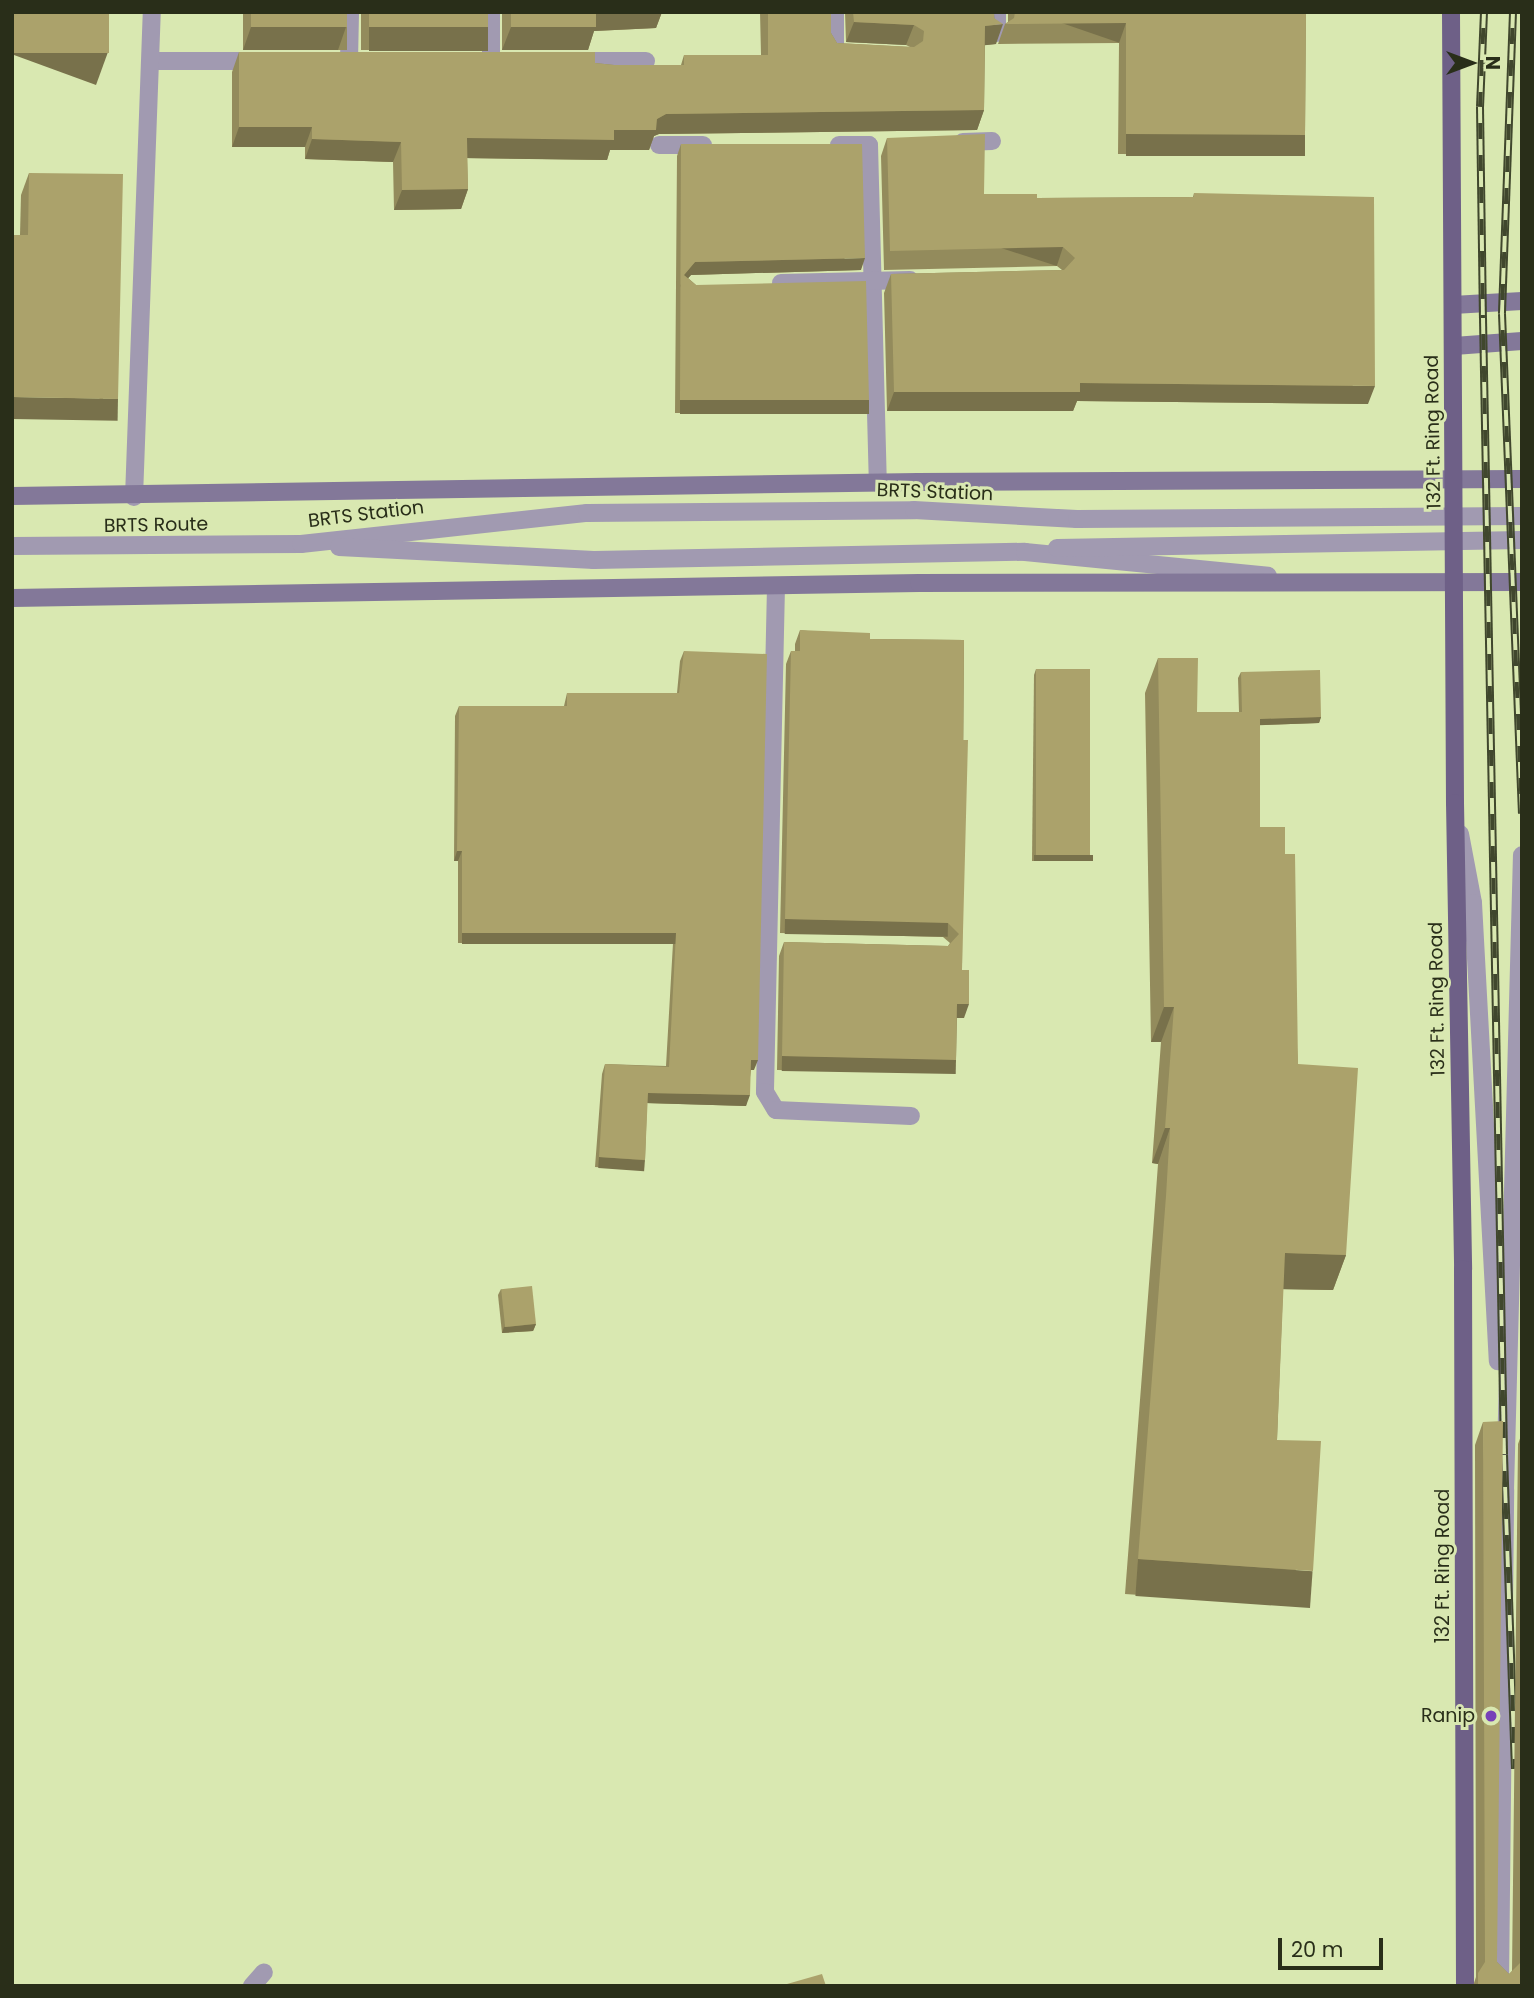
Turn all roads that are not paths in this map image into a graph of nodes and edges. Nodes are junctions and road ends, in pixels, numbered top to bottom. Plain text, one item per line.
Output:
1 (152, 12) edge
2 (350, 12) edge
3 (491, 12) edge
4 (835, 12) edge
5 (997, 12) edge
6 (1451, 12) edge
7 (998, 33) edge
8 (859, 54) edge
9 (151, 61) junction
10 (272, 61) edge
11 (375, 61) edge
12 (517, 61) edge
13 (555, 61) edge
14 (646, 61) dead end
15 (992, 141) dead end
16 (937, 143) edge
17 (659, 145) edge
18 (715, 145) edge
19 (813, 145) edge
20 (925, 279) edge
21 (872, 280) junction
22 (761, 284) edge
23 (1522, 301) edge
24 (1453, 305) junction
25 (1522, 341) edge
26 (1454, 346) junction
27 (1455, 479) junction
28 (1522, 479) edge
29 (878, 483) junction
30 (12, 496) edge
31 (134, 497) junction
32 (1455, 516) junction
33 (1522, 516) edge
34 (1455, 539) junction
35 (1522, 540) edge
36 (300, 544) junction
37 (12, 546) edge
38 (1025, 552) junction
39 (1456, 580) junction
40 (1522, 582) edge
41 (1341, 583) junction
42 (776, 586) junction
43 (12, 598) edge
44 (1455, 803) junction
45 (1522, 855) edge
46 (911, 1116) dead end
47 (1505, 1490) junction
48 (264, 1972) dead end
49 (252, 1986) edge
50 (1465, 1986) edge
51 (1500, 1986) edge

1 - 9 street
2 - 11 street
3 - 12 street
4 - 8 street
5 - 7 street
6 - 24 main road, 132 Ft. Ring Road
9 - 10 street
9 - 31 street
13 - 14 street
15 - 16 street
17 - 18 street
19 - 21 street
20 - 21 street
21 - 22 street
21 - 29 street
23 - 24 main road
24 - 26 main road, 132 Ft. Ring Road
25 - 26 main road
26 - 27 main road, 132 Ft. Ring Road
27 - 28 main road
27 - 29 main road
27 - 32 main road, 132 Ft. Ring Road
29 - 31 main road
30 - 31 main road
32 - 33 street, BRTS Station
32 - 34 main road, 132 Ft. Ring Road
32 - 36 street, BRTS Station
34 - 35 street
34 - 38 street
34 - 39 main road, 132 Ft. Ring Road
36 - 37 street, BRTS Route
36 - 38 street, BRTS Station
38 - 41 street
39 - 40 main road
39 - 41 main road
39 - 44 main road, 132 Ft. Ring Road
41 - 42 main road
42 - 43 main road
42 - 46 street
44 - 47 street
44 - 50 main road, 132 Ft. Ring Road
45 - 47 street
47 - 51 street
48 - 49 street

